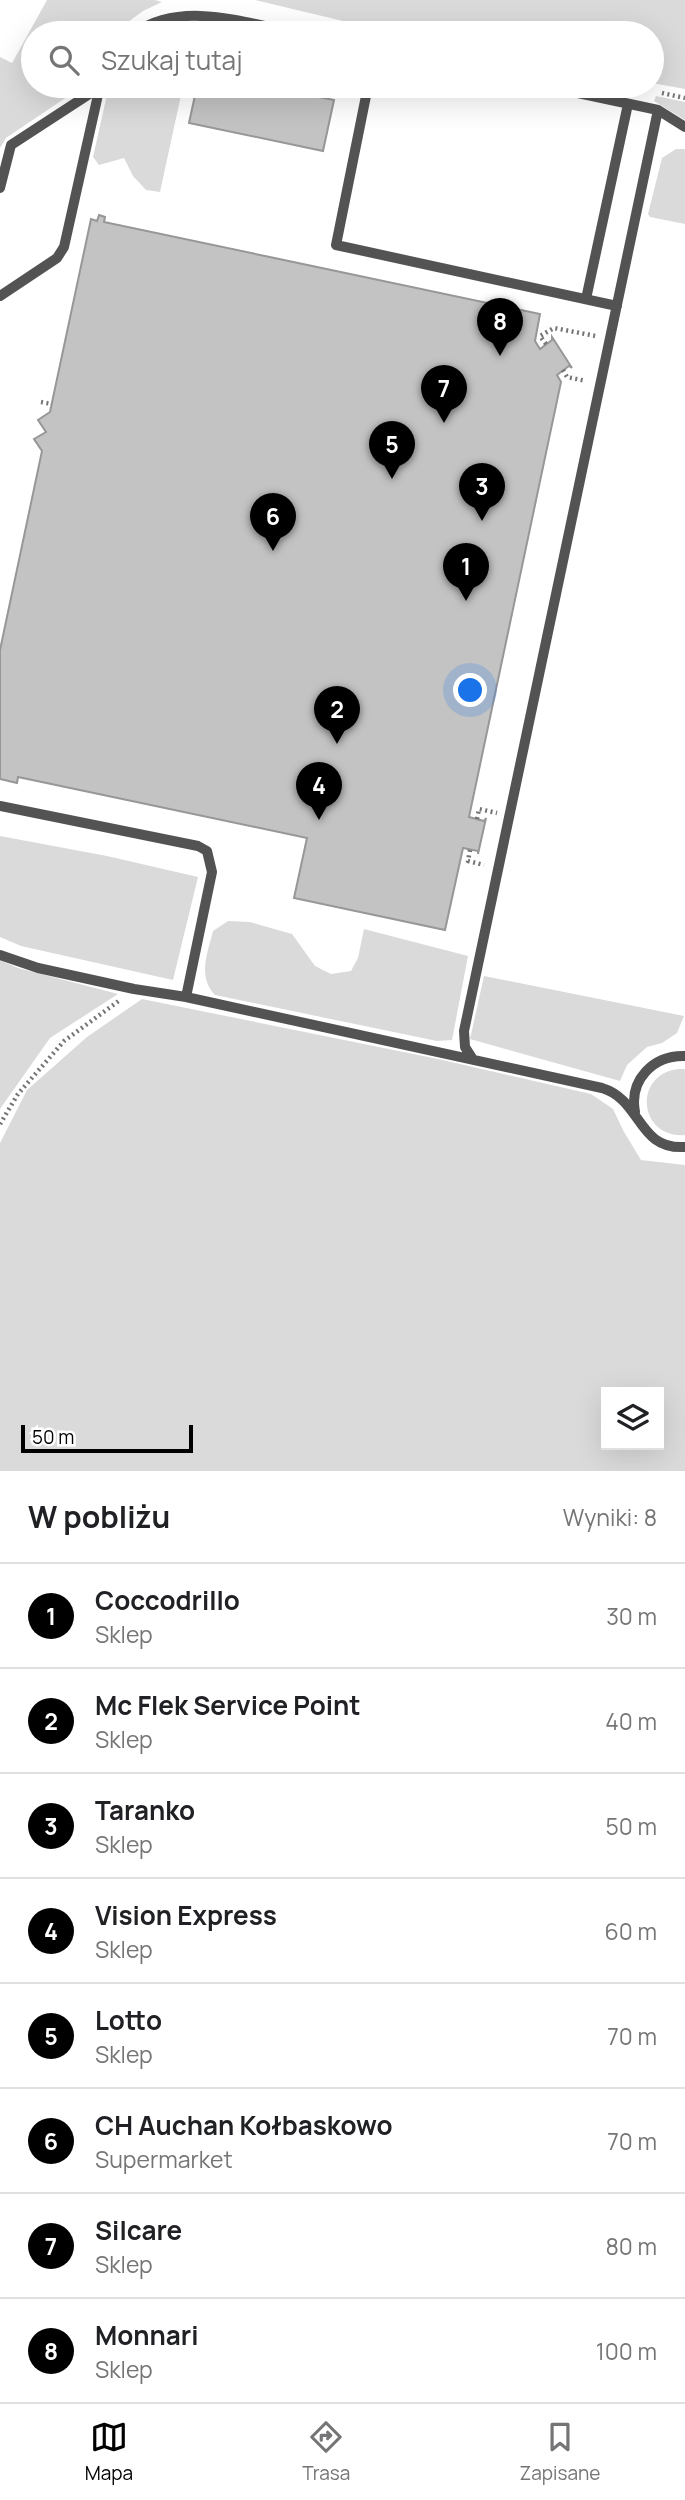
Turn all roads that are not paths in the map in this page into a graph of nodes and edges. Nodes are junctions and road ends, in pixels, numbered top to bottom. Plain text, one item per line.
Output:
1 (158, 21) edge
2 (238, 21) edge
3 (82, 98) edge
4 (97, 98) edge
5 (366, 98) edge
6 (600, 98) edge
7 (628, 104) junction
8 (658, 110) junction
9 (685, 127) edge
10 (0, 188) edge
11 (0, 296) edge
12 (586, 299) junction
13 (617, 306) junction
14 (0, 806) edge
15 (0, 955) edge
16 (186, 998) junction
17 (685, 1056) edge
18 (472, 1058) junction
19 (636, 1116) junction
20 (685, 1147) edge

1 - 2 lane
3 - 10 lane
4 - 11 lane
5 - 12 lane
6 - 7 lane
7 - 8 lane
7 - 12 lane
8 - 9 lane
8 - 13 lane
12 - 13 lane
13 - 18 lane
14 - 16 lane
15 - 16 lane
16 - 18 lane
17 - 19 lane
18 - 19 lane
19 - 20 lane

